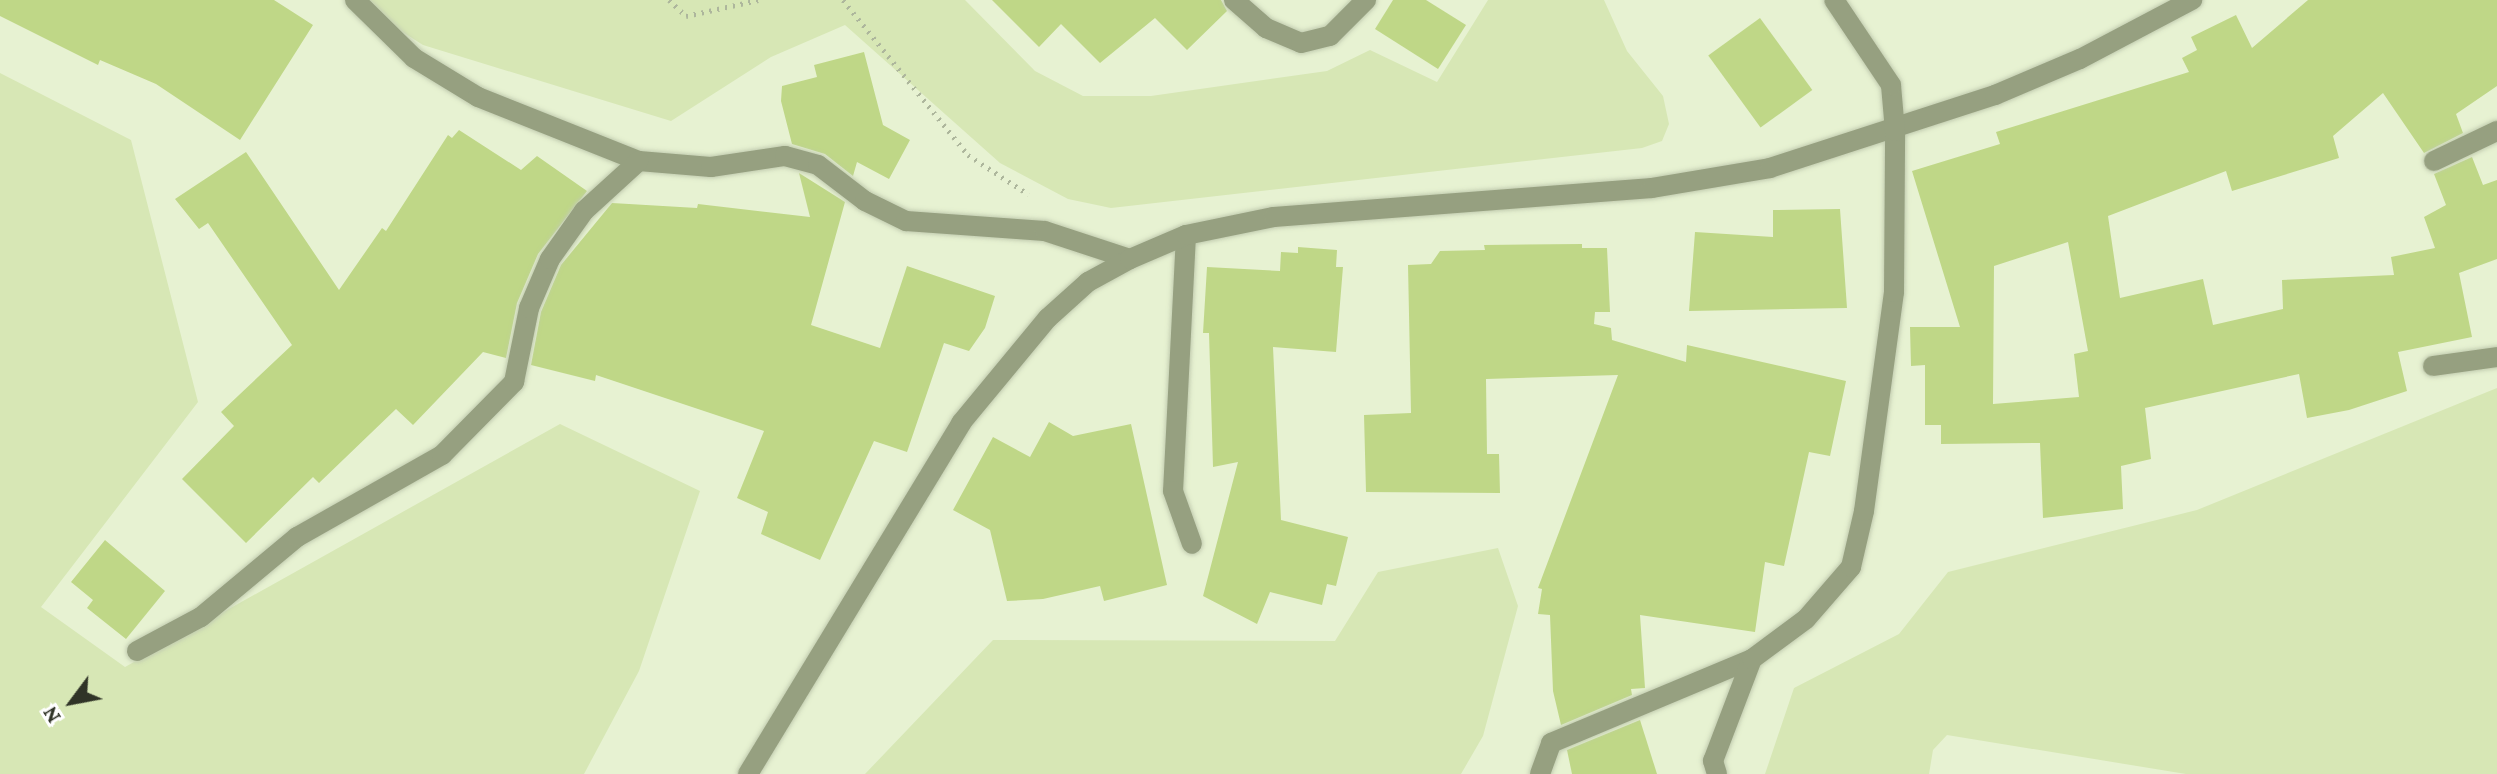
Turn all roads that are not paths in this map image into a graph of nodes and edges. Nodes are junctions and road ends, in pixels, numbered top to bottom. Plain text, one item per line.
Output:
1 (355, 0) edge
2 (1234, 0) edge
3 (1366, 0) edge
4 (1834, 0) edge
5 (2192, 0) edge
6 (1895, 131) junction
7 (2497, 131) edge
8 (639, 161) junction
9 (2434, 161) dead end
10 (1186, 235) junction
11 (1130, 259) junction
12 (2497, 357) edge
13 (2433, 366) dead end
14 (1192, 544) dead end
15 (137, 651) dead end
16 (1752, 659) junction
17 (748, 774) edge
18 (1540, 774) edge
19 (1717, 774) edge

1 - 8 street
2 - 3 street
4 - 6 street
5 - 6 street
6 - 10 street
6 - 16 street
7 - 9 street
8 - 11 street
8 - 15 street
10 - 11 street
10 - 14 street
11 - 17 street
12 - 13 street
16 - 18 street
16 - 19 street

